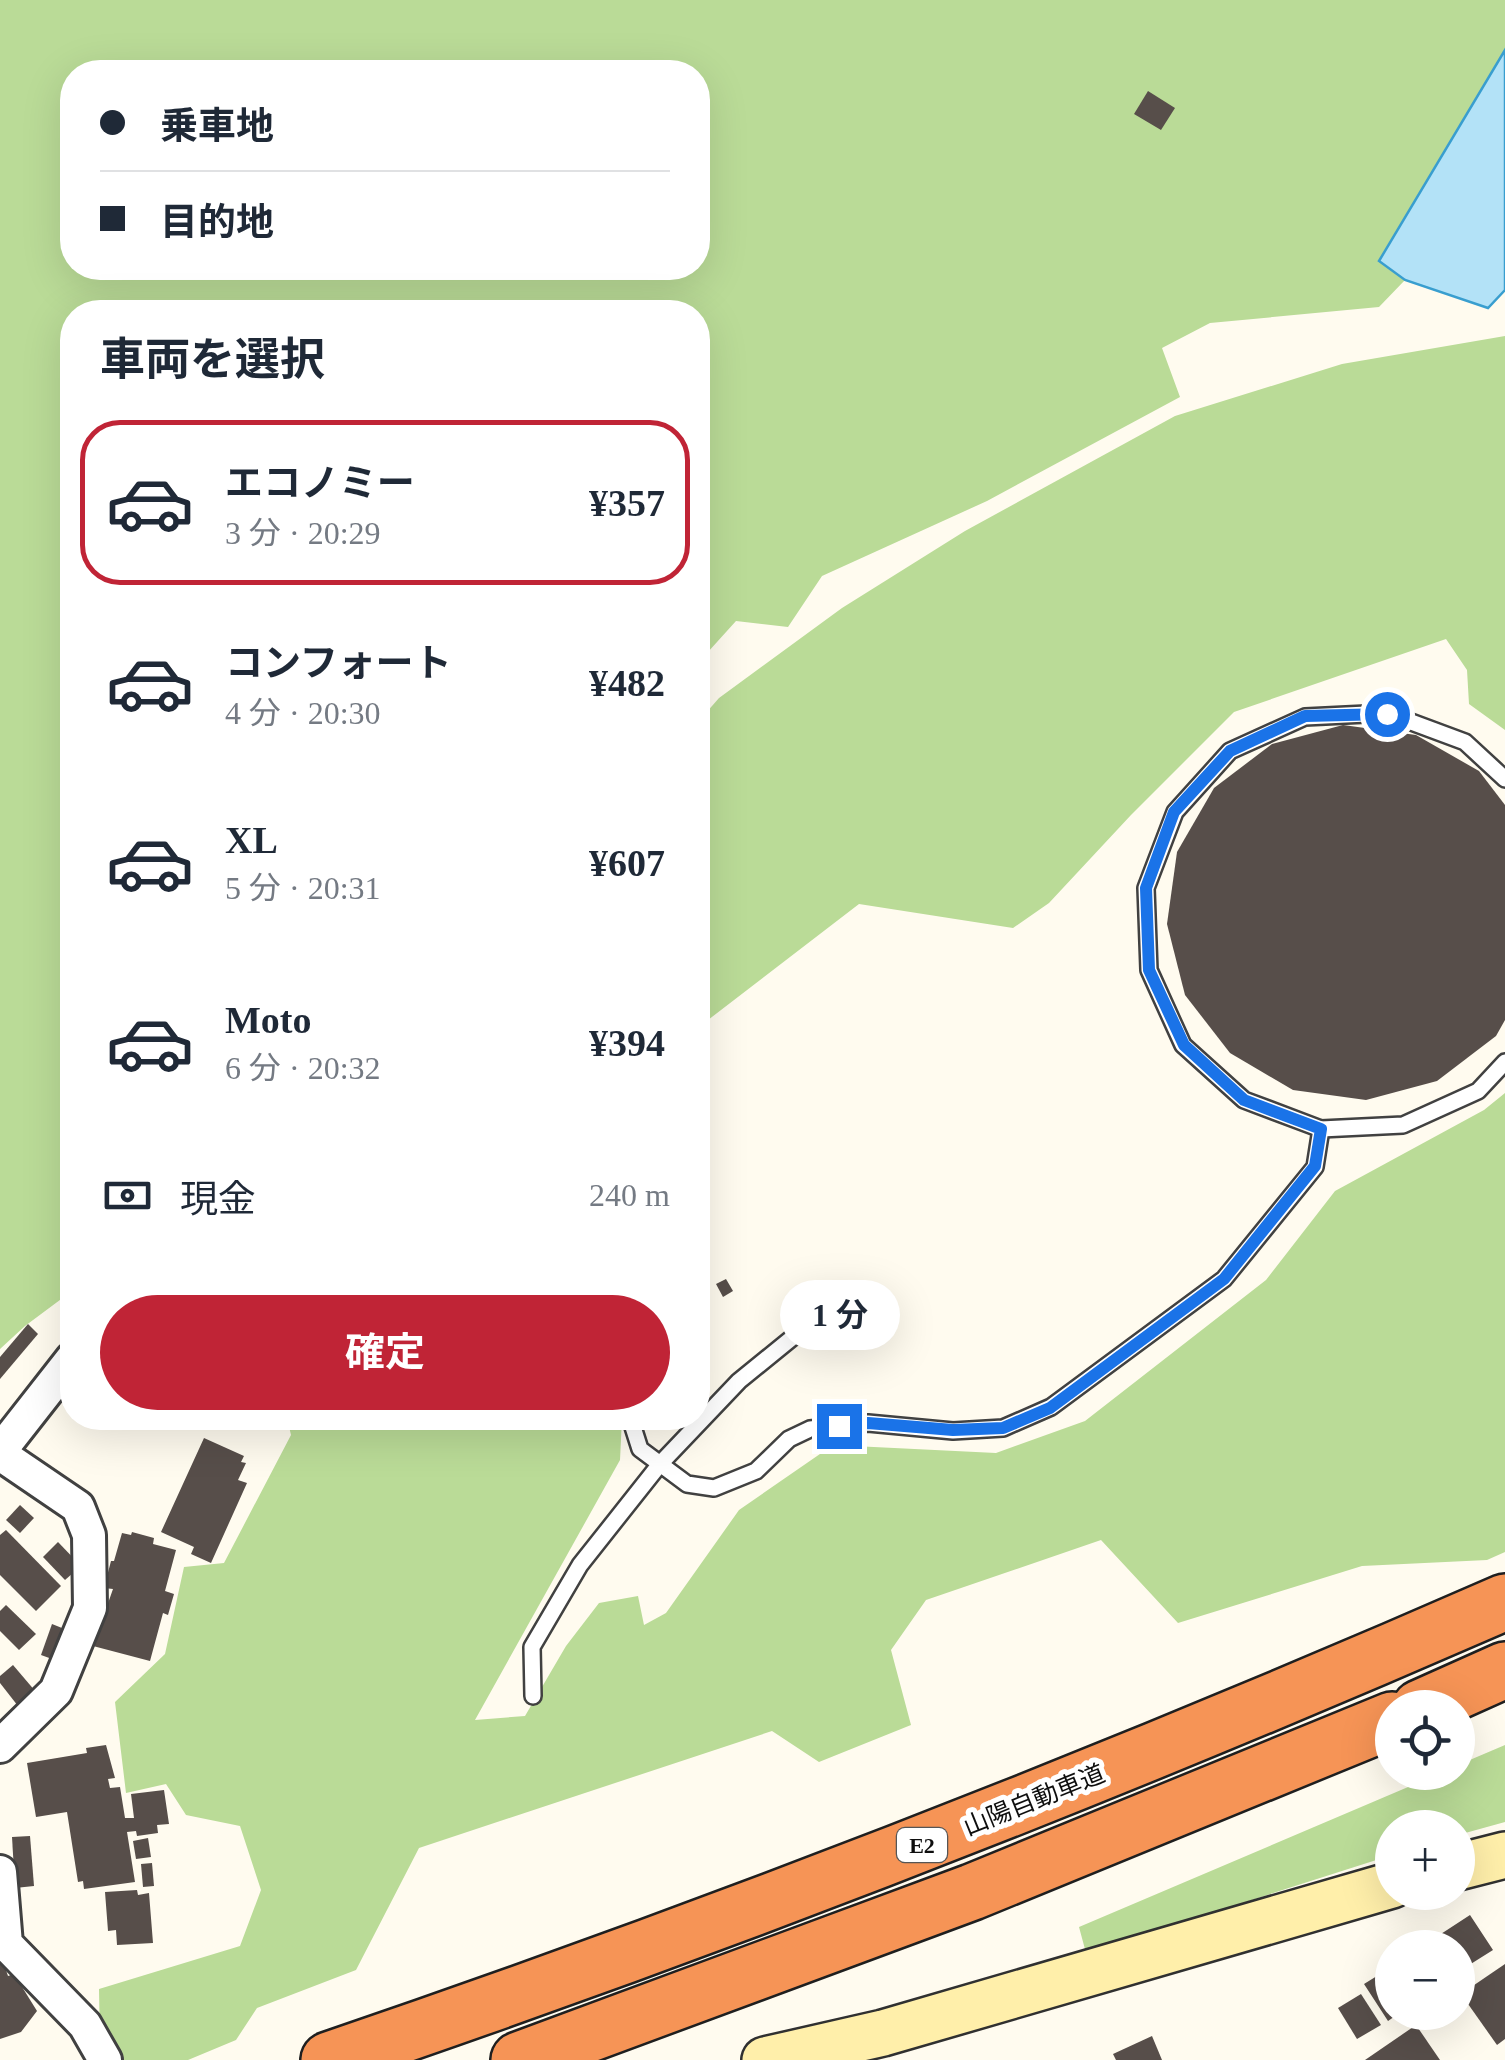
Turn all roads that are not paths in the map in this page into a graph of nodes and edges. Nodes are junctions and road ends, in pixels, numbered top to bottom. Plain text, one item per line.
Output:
1 (1505, 779) edge
2 (1505, 1062) edge
3 (1321, 1129) junction
4 (814, 1320) dead end
5 (60, 1375) edge
6 (710, 1411) edge
7 (634, 1430) edge
8 (692, 1430) edge
9 (0, 1453) edge
10 (660, 1464) junction
11 (1505, 1602) edge
12 (1505, 1670) edge
13 (1460, 1690) edge
14 (533, 1696) dead end
15 (1375, 1727) edge
16 (0, 1746) edge
17 (1505, 1855) edge
18 (1475, 1863) edge
19 (0, 1872) edge
20 (1375, 1891) edge
21 (2, 1910) edge
22 (105, 2060) edge
23 (329, 2060) edge
24 (519, 2060) edge
25 (765, 2060) edge

1 - 3 lane
2 - 3 lane
3 - 10 lane
4 - 6 lane
5 - 9 street
7 - 10 lane
8 - 10 lane
9 - 16 street
10 - 14 lane
11 - 23 highway, 山陽自動車道 / E2
12 - 13 highway
15 - 24 highway, E2
17 - 18 street
19 - 21 street
20 - 25 street
21 - 22 street

